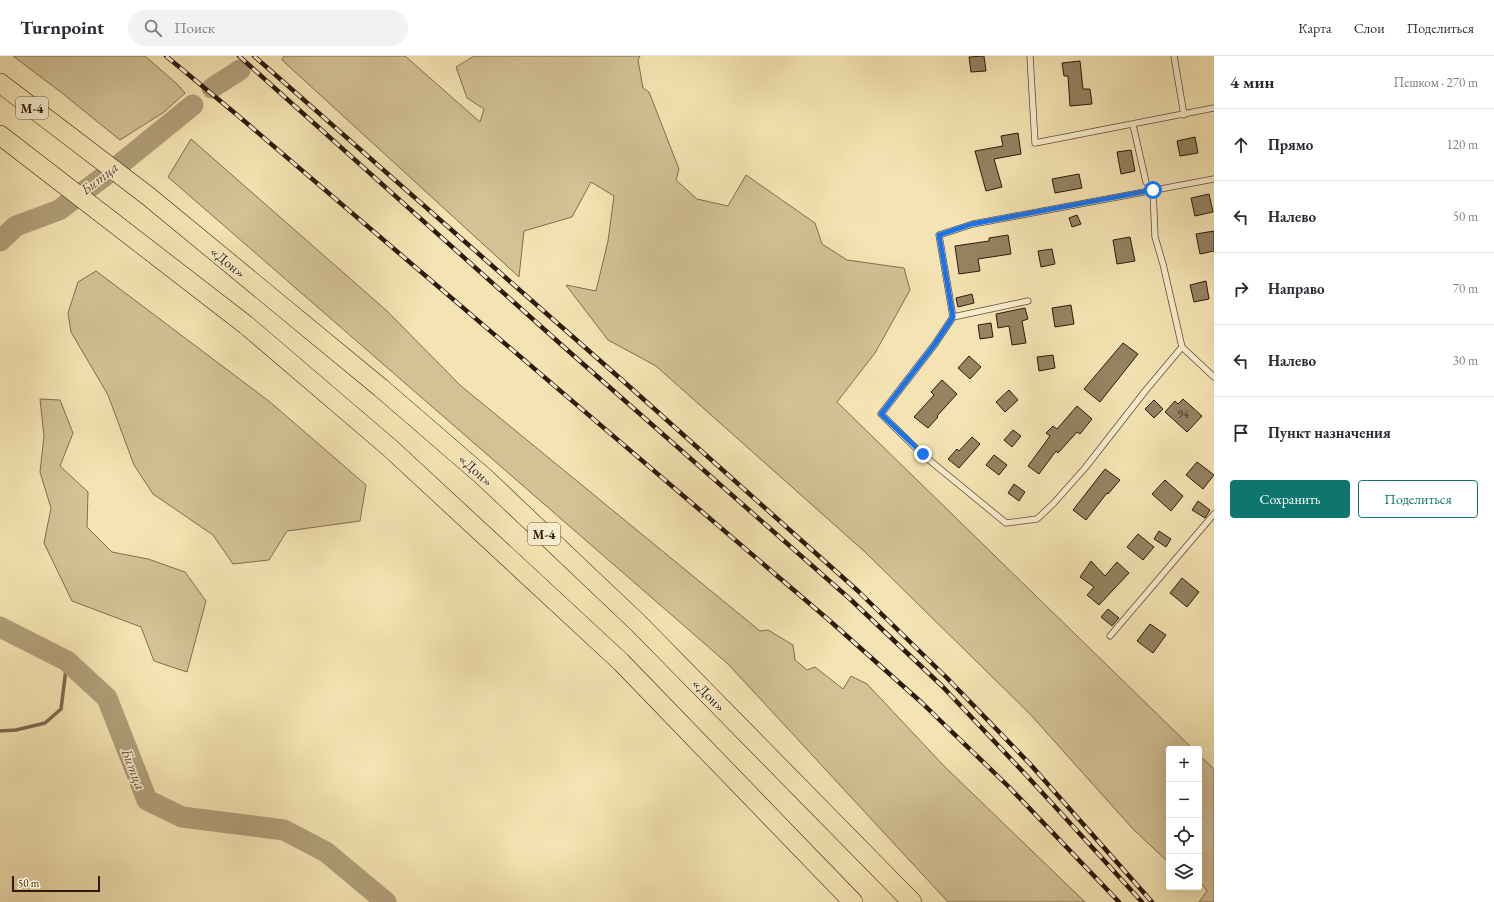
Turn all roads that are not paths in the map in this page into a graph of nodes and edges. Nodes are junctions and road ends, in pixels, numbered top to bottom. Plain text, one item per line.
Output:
1 (1030, 56) edge
2 (1174, 56) edge
3 (0, 83) edge
4 (1214, 108) edge
5 (1184, 115) junction
6 (1133, 125) junction
7 (0, 135) edge
8 (1214, 179) edge
9 (1146, 182) dead end
10 (1153, 190) junction
11 (1028, 301) dead end
12 (953, 317) junction
13 (1182, 347) junction
14 (1214, 377) edge
15 (1214, 514) edge
16 (1110, 636) dead end
17 (853, 902) edge
18 (912, 902) edge

1 - 6 lane
2 - 5 lane
3 - 18 highway, «Дон» / М-4
4 - 5 lane
5 - 6 lane
6 - 9 lane
7 - 17 highway
8 - 10 lane
10 - 12 lane
10 - 13 lane
11 - 12 lane
12 - 13 lane
13 - 14 lane
15 - 16 lane

